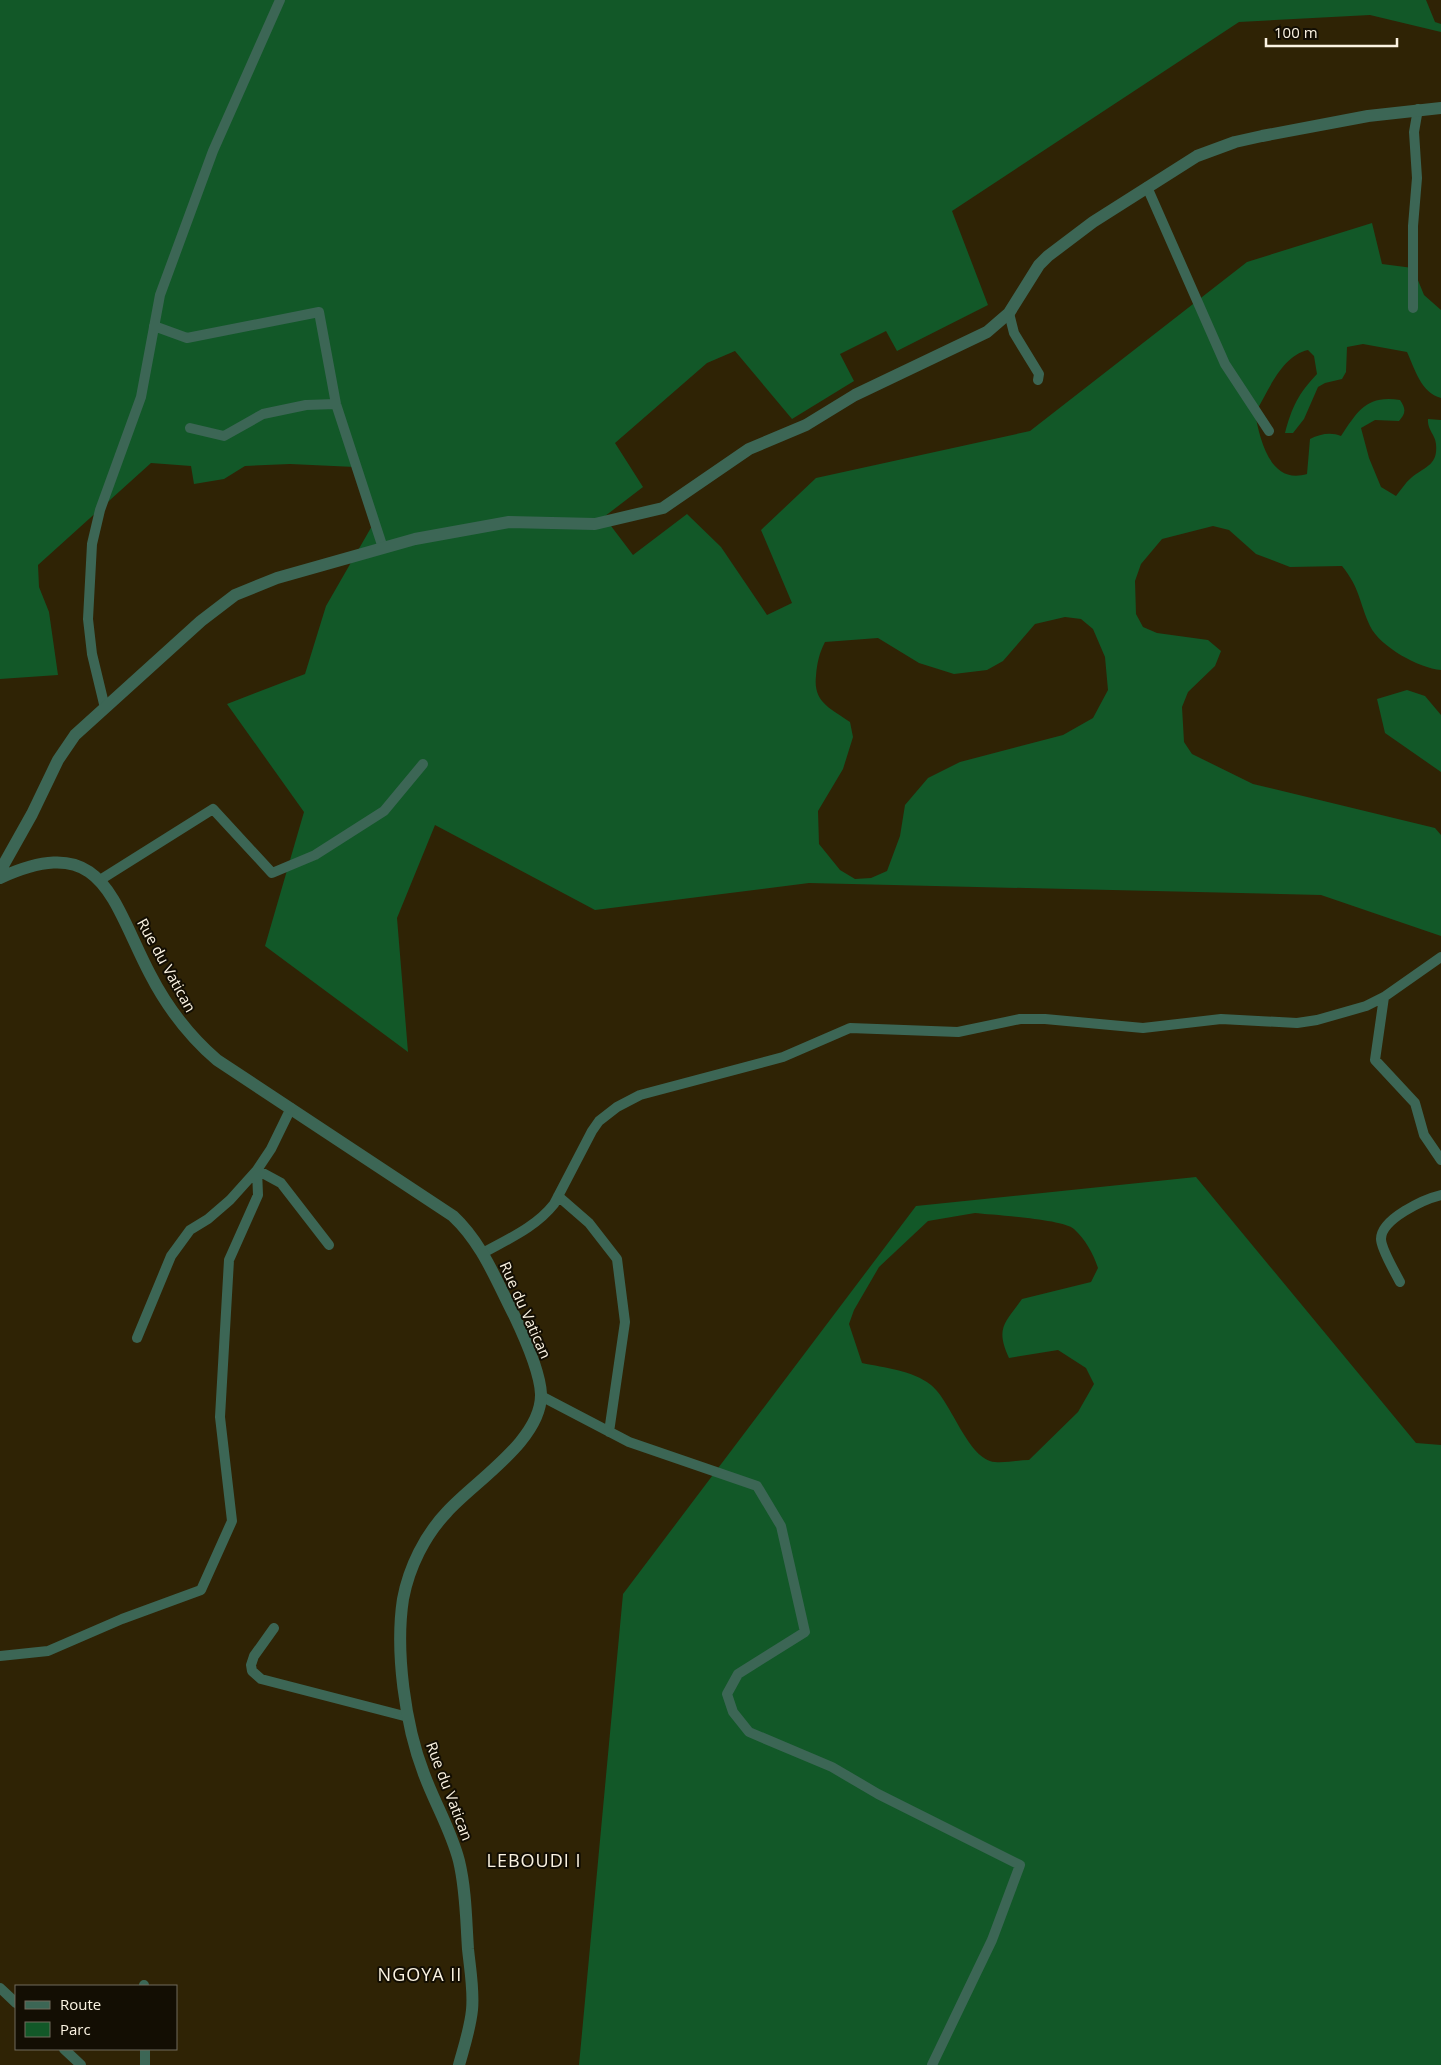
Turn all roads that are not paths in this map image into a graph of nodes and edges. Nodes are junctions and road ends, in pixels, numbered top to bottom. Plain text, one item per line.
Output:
1 (280, 0) edge
2 (1441, 108) edge
3 (1418, 109) junction
4 (1147, 187) junction
5 (1413, 308) dead end
6 (1009, 313) junction
7 (154, 326) junction
8 (1038, 380) dead end
9 (336, 404) junction
10 (190, 428) dead end
11 (1269, 431) dead end
12 (383, 548) junction
13 (105, 708) junction
14 (423, 764) dead end
15 (0, 871) edge
16 (0, 878) edge
17 (100, 880) junction
18 (1441, 957) edge
19 (1384, 997) junction
20 (291, 1108) junction
21 (1441, 1160) edge
22 (257, 1170) junction
23 (1441, 1195) edge
24 (558, 1196) junction
25 (329, 1245) dead end
26 (483, 1253) junction
27 (1400, 1282) dead end
28 (137, 1338) dead end
29 (541, 1396) junction
30 (609, 1432) junction
31 (274, 1628) dead end
32 (0, 1656) edge
33 (408, 1717) junction
34 (0, 1988) edge
35 (15, 2003) edge
36 (65, 2050) edge
37 (145, 2050) edge
38 (81, 2065) edge
39 (144, 2065) edge
40 (459, 2065) edge
41 (932, 2065) edge

1 - 7 street
2 - 3 street
3 - 4 street
3 - 5 street
4 - 6 street
4 - 11 street
6 - 8 street
6 - 12 street
7 - 9 street
7 - 13 street
9 - 10 street
9 - 12 street
12 - 13 street
13 - 15 street
14 - 17 street
16 - 17 street, Rue du Vatican
17 - 20 street, Rue du Vatican
18 - 19 street
19 - 21 street
19 - 24 street
20 - 22 street
20 - 26 street, Rue du Vatican
22 - 25 street
22 - 28 street
22 - 32 street
23 - 27 street
24 - 26 street
24 - 30 street
26 - 29 street, Rue du Vatican
29 - 30 street
29 - 33 street, Rue du Vatican
30 - 41 street
31 - 33 street
33 - 40 street, Rue du Vatican
34 - 35 street
36 - 38 street
37 - 39 street

